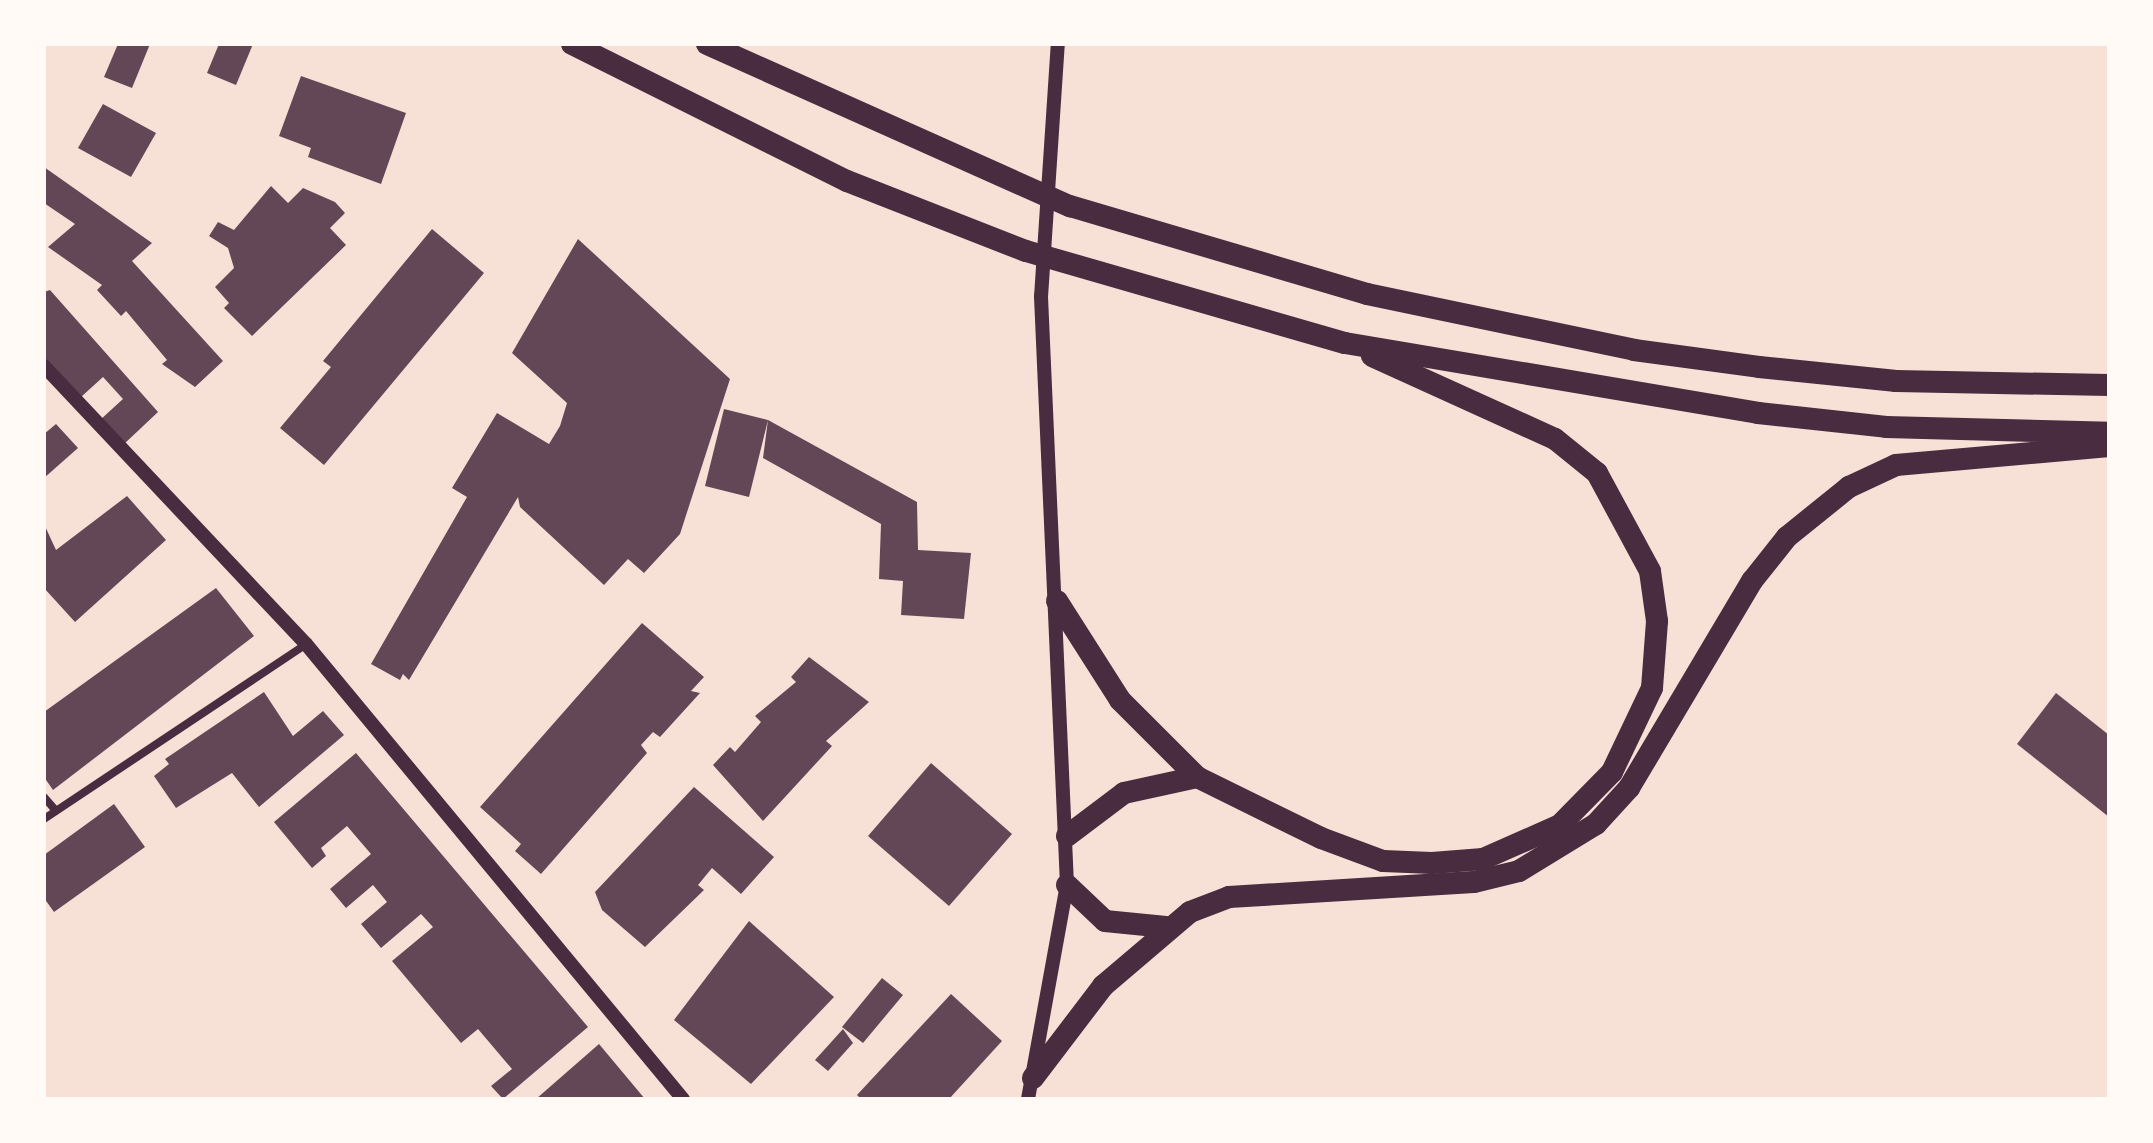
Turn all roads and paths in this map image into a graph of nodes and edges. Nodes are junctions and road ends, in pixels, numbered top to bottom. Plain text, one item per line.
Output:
1 (572, 44) edge
2 (707, 44) edge
3 (1058, 44) edge
4 (1345, 343) junction
5 (44, 366) edge
6 (2109, 385) edge
7 (2109, 433) edge
8 (2109, 446) edge
9 (1057, 601) junction
10 (306, 644) junction
11 (1197, 777) junction
12 (44, 797) edge
13 (56, 811) junction
14 (44, 819) edge
15 (1067, 836) junction
16 (1067, 885) junction
17 (1166, 927) junction
18 (1031, 1089) edge
19 (683, 1099) edge

1 - 4 highway
2 - 6 highway
3 - 9 street
4 - 7 highway
4 - 11 highway
5 - 10 street
8 - 17 highway
9 - 11 highway
9 - 15 street
10 - 13 street
10 - 19 street
11 - 15 highway
12 - 13 street
13 - 14 street
15 - 16 street
16 - 17 highway
16 - 18 street
17 - 18 highway

